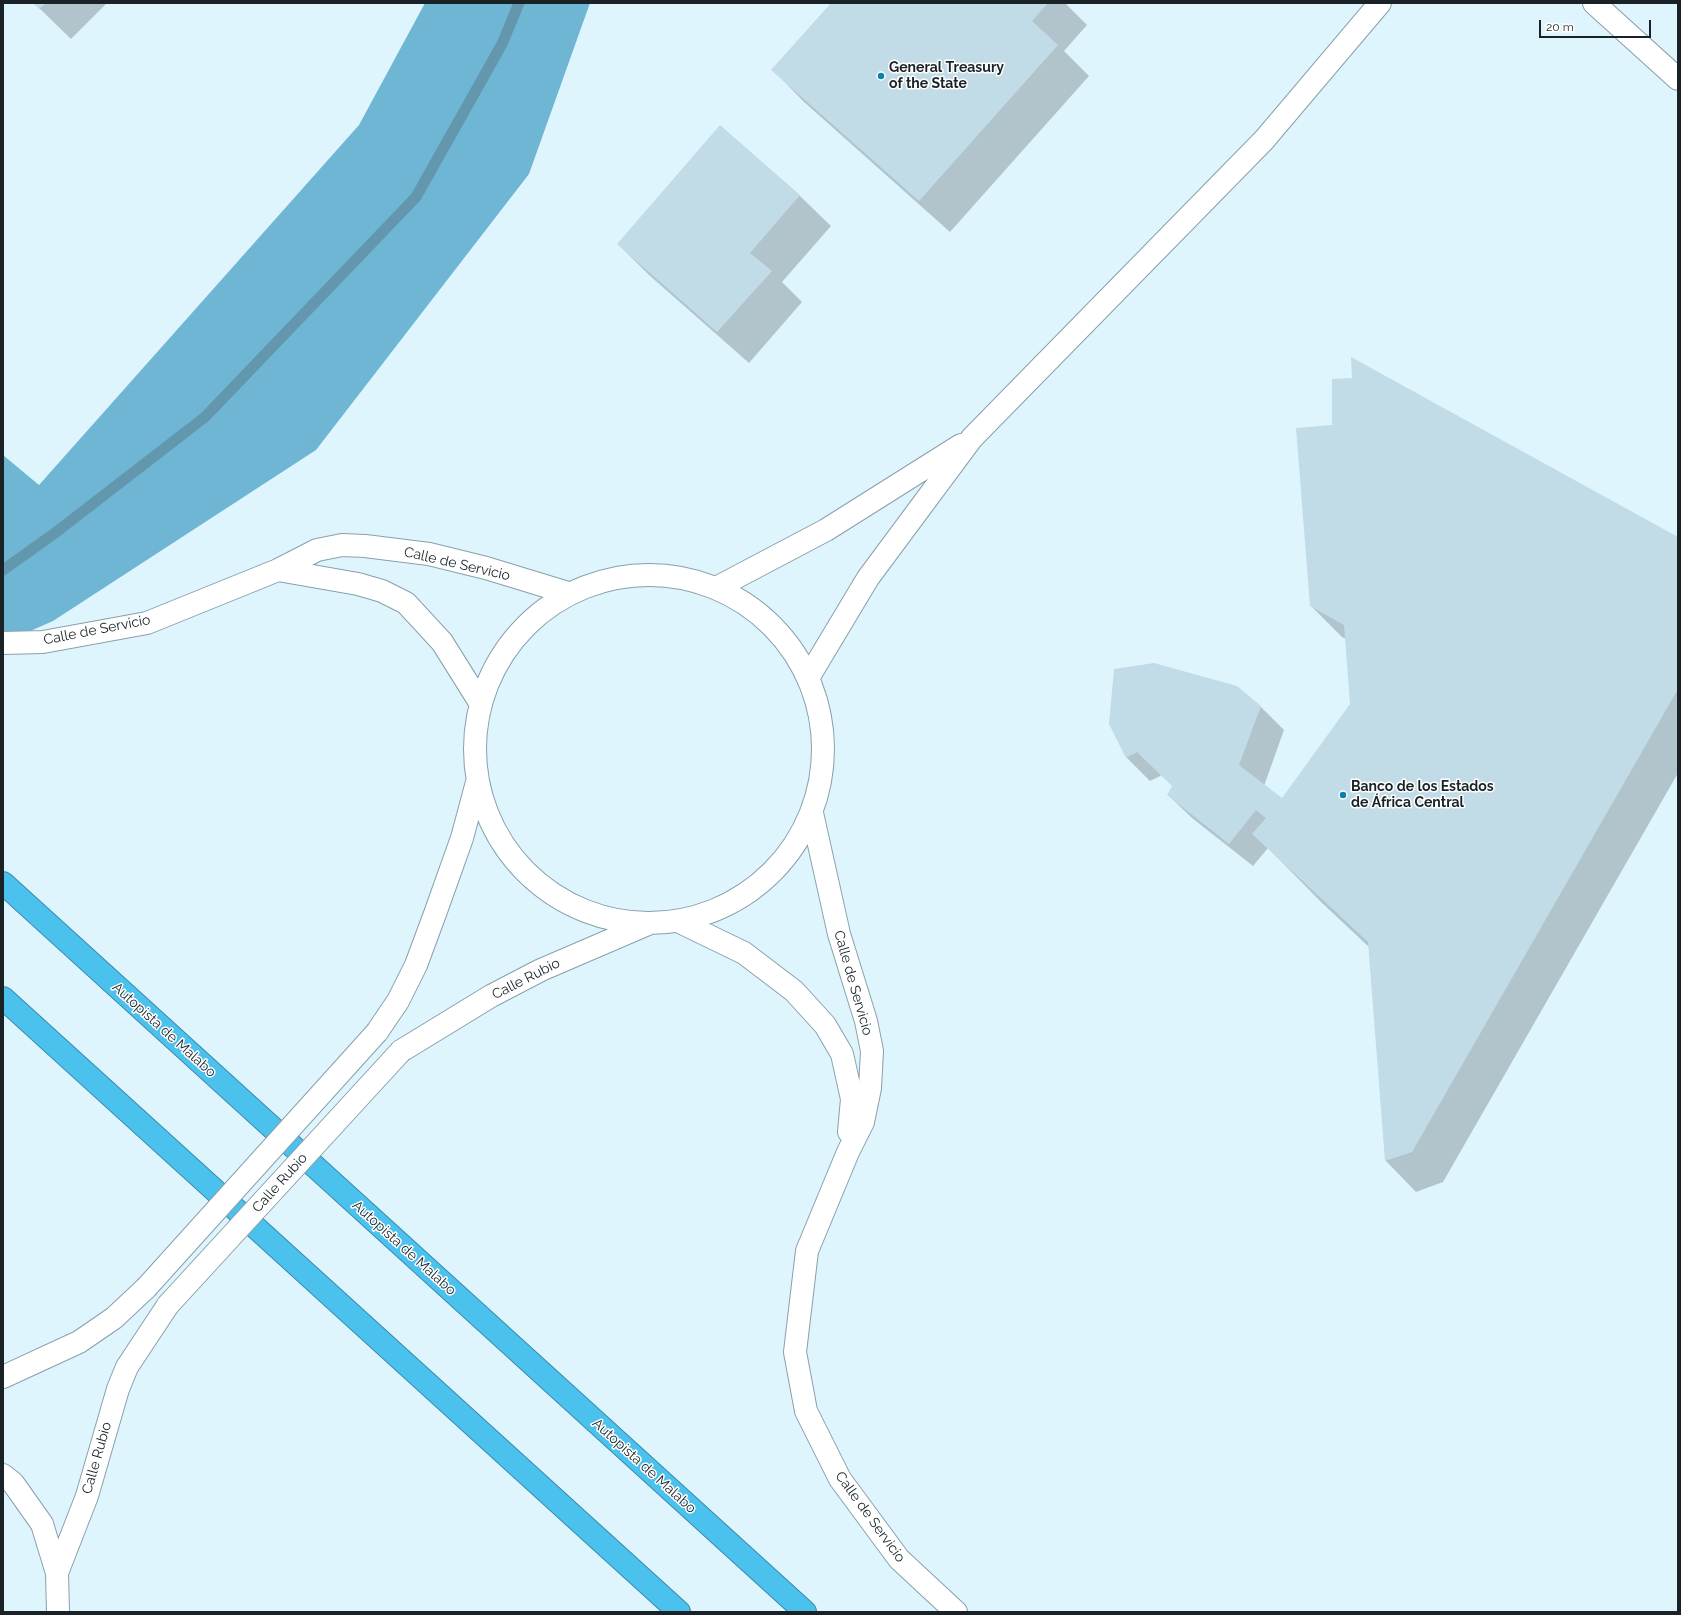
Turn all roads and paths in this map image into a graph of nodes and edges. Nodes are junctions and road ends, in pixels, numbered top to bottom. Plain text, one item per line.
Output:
1 (1380, 3) edge
2 (1594, 3) edge
3 (1678, 79) edge
4 (972, 438) junction
5 (278, 570) junction
6 (716, 588) junction
7 (568, 593) junction
8 (3, 643) edge
9 (808, 678) junction
10 (479, 701) junction
11 (477, 782) junction
12 (812, 813) junction
13 (3, 883) edge
14 (680, 922) junction
15 (648, 924) junction
16 (3, 998) edge
17 (848, 1152) junction
18 (3, 1377) edge
19 (3, 1475) edge
20 (57, 1573) junction
21 (58, 1612) edge
22 (679, 1612) edge
23 (805, 1612) edge
24 (956, 1612) edge

1 - 4 street
2 - 3 street
4 - 6 street
4 - 9 street
5 - 7 street, Calle de Servicio
5 - 8 street, Calle de Servicio
5 - 10 street
6 - 7 street
6 - 9 street
7 - 10 street
9 - 12 street
10 - 11 street
11 - 15 street
11 - 18 street, bridge
12 - 14 street
12 - 17 street, Calle de Servicio
13 - 23 highway, Autopista de Malabo
14 - 15 street
14 - 17 street, Calle de Servicio
15 - 20 street, Calle Rubio, bridge
16 - 22 highway
17 - 24 street, Calle de Servicio
19 - 20 street
20 - 21 street

